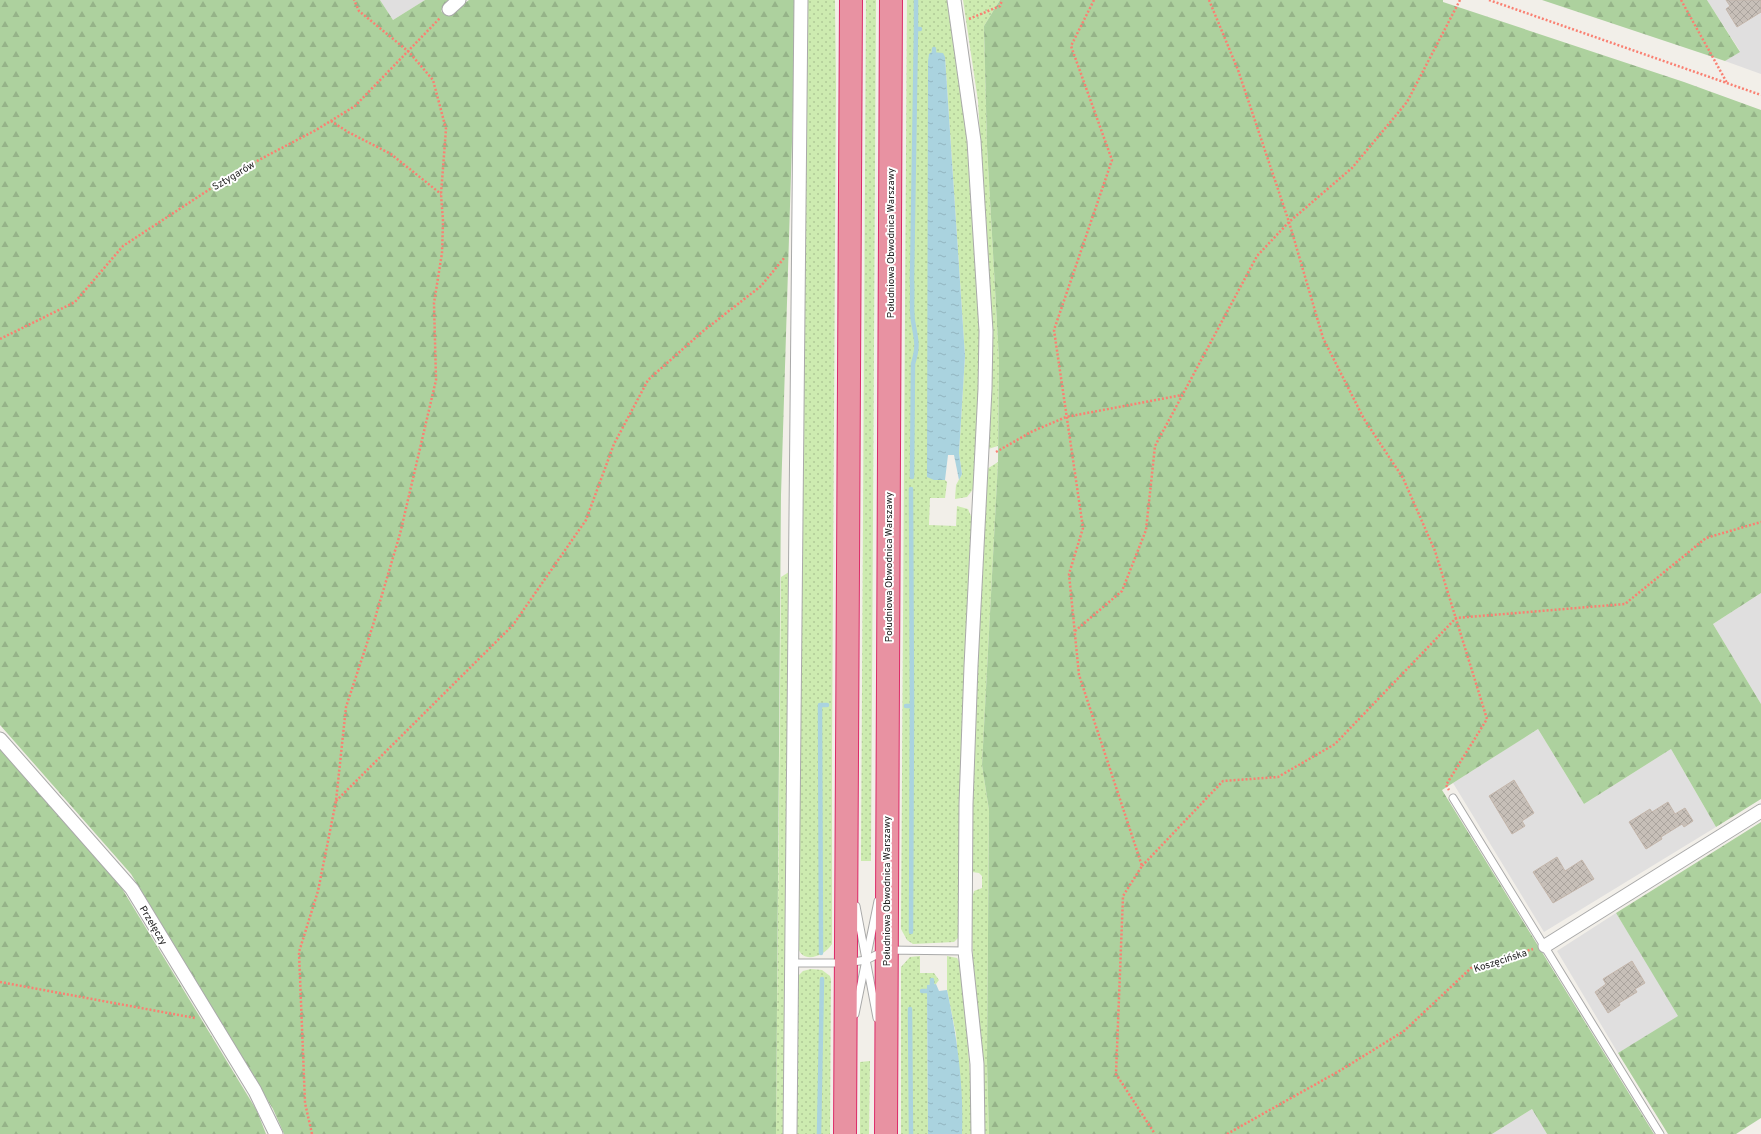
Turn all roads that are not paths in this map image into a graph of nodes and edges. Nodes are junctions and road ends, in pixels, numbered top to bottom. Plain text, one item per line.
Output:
1 (459, 0) edge
2 (801, 0) edge
3 (851, 0) edge
4 (891, 0) edge
5 (954, 0) edge
6 (449, 9) road end
7 (0, 739) edge
8 (1453, 798) road end
9 (1761, 811) edge
10 (886, 860) junction
11 (1545, 946) junction
12 (886, 950) junction
13 (965, 951) junction
14 (856, 961) junction
15 (792, 963) junction
16 (886, 1060) junction
17 (276, 1134) edge
18 (790, 1134) edge
19 (845, 1134) edge
20 (886, 1134) edge
21 (978, 1134) edge
22 (1660, 1134) edge

1 - 6 street
2 - 15 street
3 - 14 highway
4 - 10 highway, Południowa Obwodnica Warszawy
5 - 13 street
7 - 17 street, Przełęczy
8 - 11 lane
9 - 11 street
10 - 12 highway, Południowa Obwodnica Warszawy
10 - 14 lane
11 - 22 lane
12 - 13 lane
12 - 14 lane
12 - 16 highway, Południowa Obwodnica Warszawy
13 - 21 street
14 - 15 lane
14 - 16 lane
14 - 19 highway
15 - 18 street
16 - 20 highway, Południowa Obwodnica Warszawy

